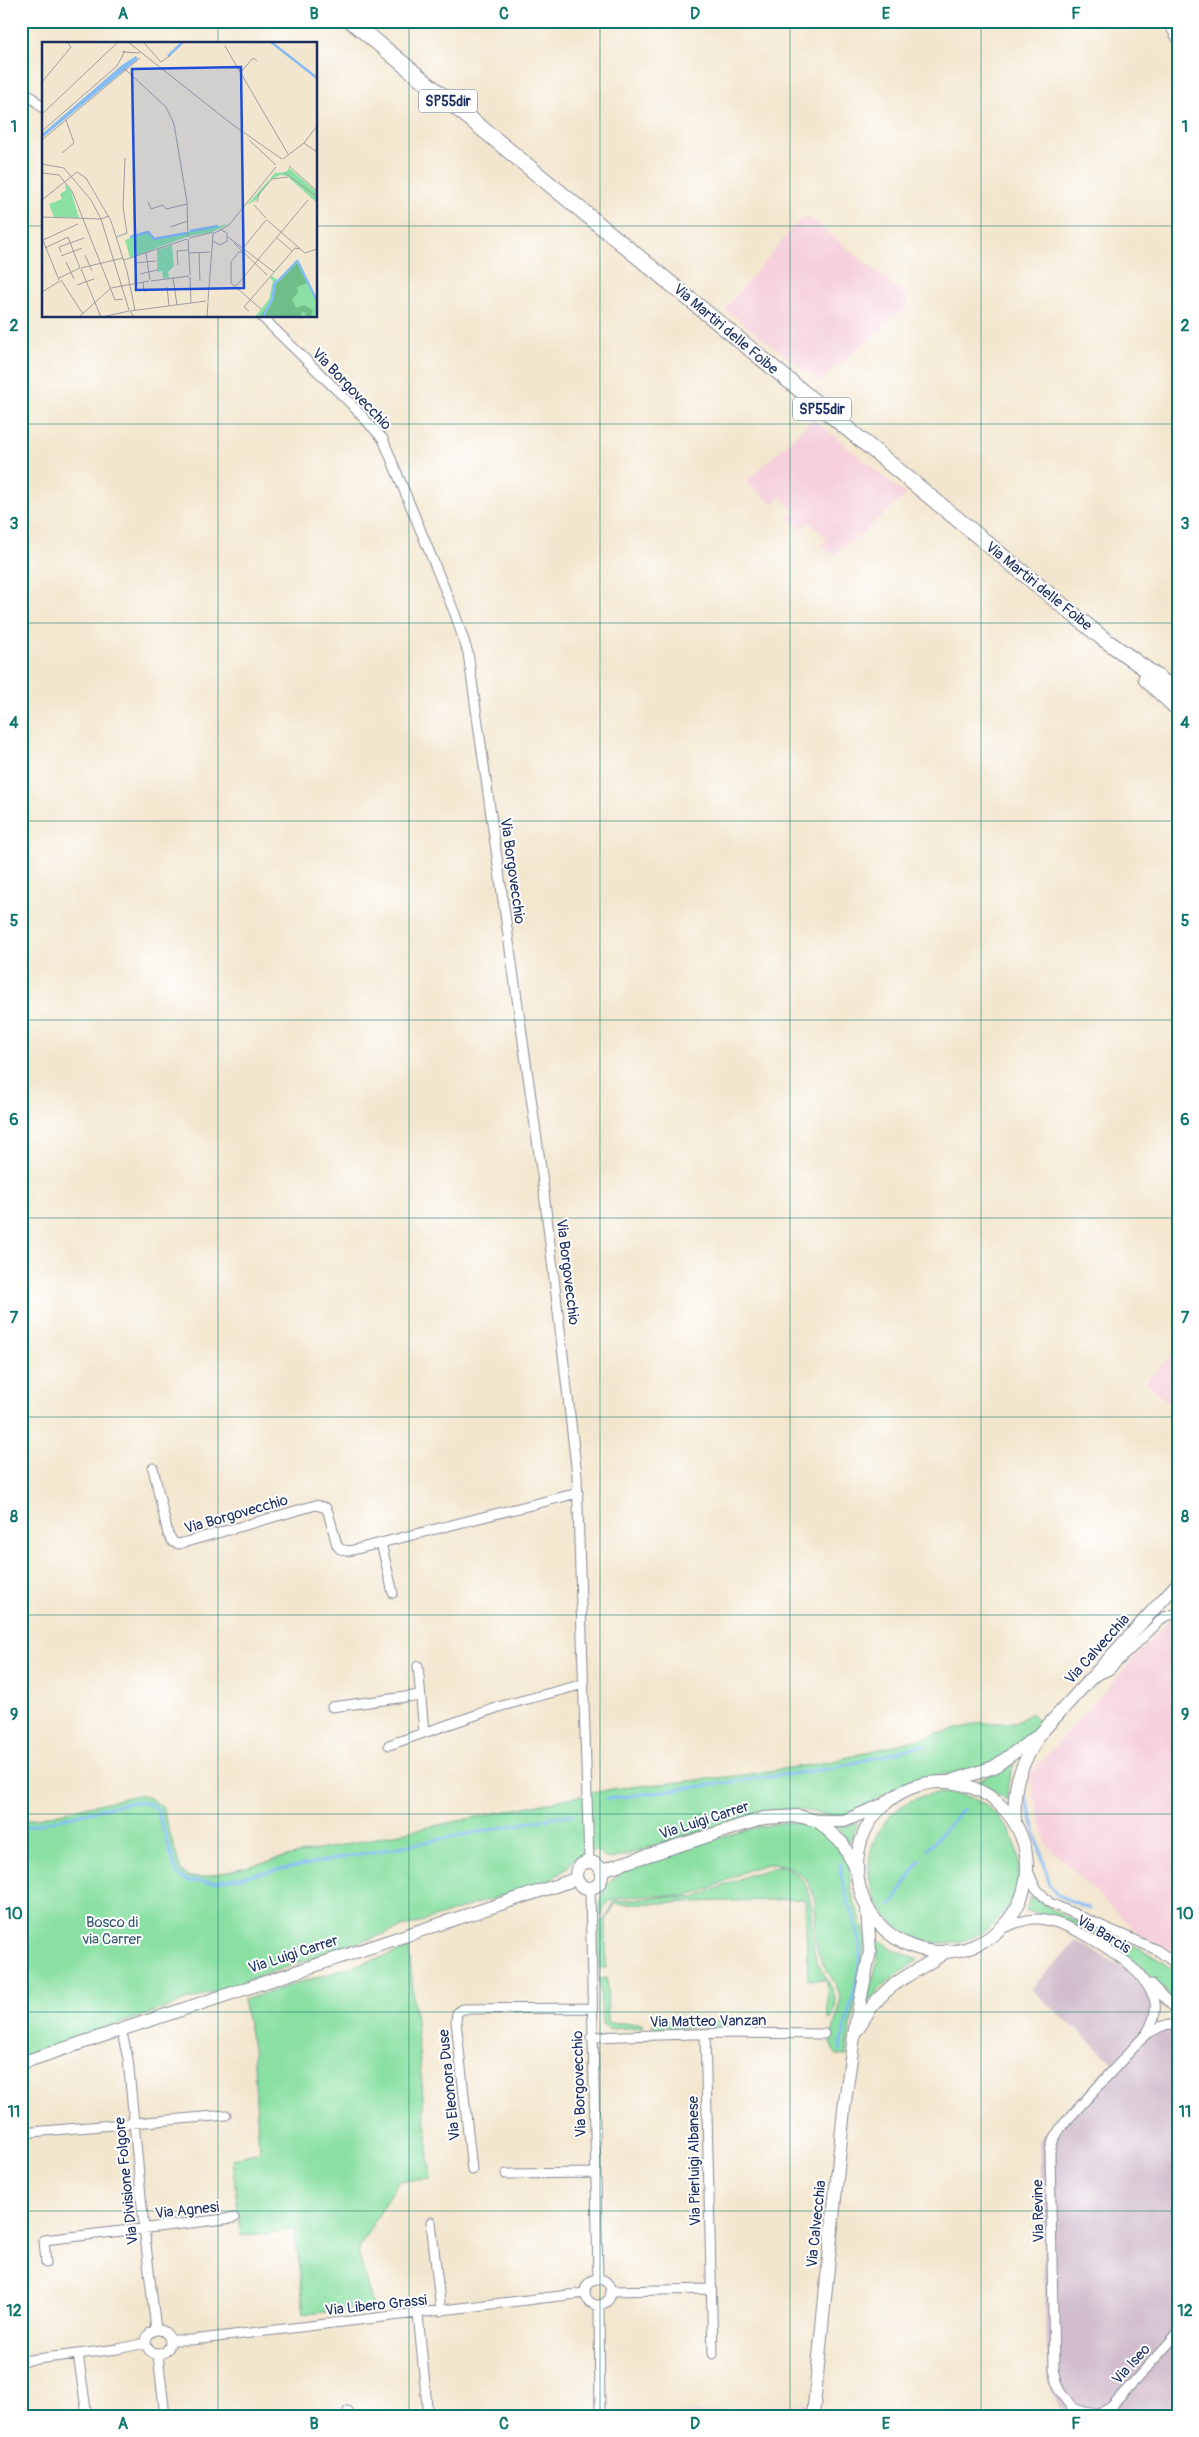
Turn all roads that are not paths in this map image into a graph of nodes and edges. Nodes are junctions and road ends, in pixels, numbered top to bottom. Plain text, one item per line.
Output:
1 (352, 21) edge
2 (1167, 21) edge
3 (1178, 40) edge
4 (21, 87) edge
5 (42, 107) edge
6 (262, 318) edge
7 (1101, 637) junction
8 (1178, 692) edge
9 (1178, 709) edge
10 (153, 1468) dead end
11 (578, 1493) junction
12 (381, 1543) junction
13 (1178, 1583) edge
14 (393, 1594) dead end
15 (1178, 1613) edge
16 (418, 1666) dead end
17 (1093, 1677) junction
18 (584, 1684) junction
19 (420, 1695) junction
20 (332, 1707) dead end
21 (424, 1732) junction
22 (1039, 1736) junction
23 (389, 1745) dead end
24 (946, 1782) junction
25 (886, 1803) junction
26 (818, 1821) junction
27 (1015, 1824) junction
28 (589, 1862) junction
29 (1027, 1868) junction
30 (602, 1870) junction
31 (857, 1871) junction
32 (576, 1879) junction
33 (590, 1888) junction
34 (866, 1905) junction
35 (999, 1930) junction
36 (947, 1951) junction
37 (1178, 1965) edge
38 (1135, 1970) junction
39 (591, 2008) junction
40 (1178, 2012) edge
41 (1178, 2024) edge
42 (121, 2029) junction
43 (705, 2034) junction
44 (824, 2034) dead end
45 (1146, 2034) junction
46 (855, 2035) junction
47 (591, 2037) junction
48 (21, 2063) edge
49 (226, 2114) dead end
50 (134, 2122) junction
51 (21, 2133) edge
52 (472, 2170) dead end
53 (595, 2173) junction
54 (506, 2174) dead end
55 (234, 2218) dead end
56 (431, 2222) dead end
57 (144, 2228) junction
58 (46, 2263) dead end
59 (598, 2279) junction
60 (711, 2288) junction
61 (612, 2291) junction
62 (585, 2293) junction
63 (599, 2305) junction
64 (441, 2311) junction
65 (418, 2314) junction
66 (156, 2330) junction
67 (1178, 2333) edge
68 (170, 2340) junction
69 (145, 2343) junction
70 (78, 2354) junction
71 (713, 2354) dead end
72 (158, 2355) junction
73 (21, 2361) edge
74 (1072, 2408) junction
75 (1110, 2411) edge
76 (87, 2416) edge
77 (165, 2416) edge
78 (428, 2416) edge
79 (600, 2416) edge
80 (813, 2416) edge
81 (1078, 2416) edge

1 - 7 highway, Via Martiri delle Foibe / SP55dir
2 - 3 street
4 - 5 street
6 - 11 street, Via Borgovecchio
7 - 8 highway, Via Martiri delle Foibe / SP55dir
7 - 9 highway, Via Martiri delle Foibe / SP55dir
10 - 12 street, Via Borgovecchio
11 - 12 street, Via Borgovecchio
11 - 18 street, Via Borgovecchio
12 - 14 street
13 - 17 main road, Via Calvecchia
15 - 17 street
16 - 19 street
17 - 22 main road, Via Calvecchia
18 - 21 street
18 - 28 street, Via Borgovecchio
19 - 20 street
19 - 21 street
21 - 23 street
22 - 24 main road, Via Calvecchia
22 - 27 main road, Via Calvecchia
24 - 25 main road
24 - 27 main road
25 - 26 main road, Via Luigi Carrer
25 - 31 main road
26 - 30 main road, Via Luigi Carrer
26 - 31 main road
27 - 29 main road
28 - 30 main road
28 - 32 main road
29 - 35 main road
29 - 37 street
30 - 33 main road
31 - 34 main road
32 - 33 main road
32 - 42 main road, Via Luigi Carrer
33 - 39 street, Via Borgovecchio
34 - 36 main road
34 - 46 main road, Via Calvecchia
35 - 36 main road
35 - 38 street, Via Barcis
36 - 46 main road, Via Calvecchia
38 - 40 street, Via Barcis
38 - 45 street, Via Revine
39 - 47 street, Via Borgovecchio
39 - 52 street, Via Eleonora Duse
41 - 45 street, Via Revine
42 - 48 main road, Via Luigi Carrer
42 - 50 street, Via Divisione Folgore
43 - 44 street, Via Matteo Vanzan
43 - 47 street, Via Matteo Vanzan
43 - 60 street, Via Pierluigi Albanese
45 - 74 street, Via Revine
46 - 80 main road, Via Calvecchia
47 - 53 street, Via Borgovecchio
49 - 50 street
50 - 51 street
50 - 57 street, Via Divisione Folgore
53 - 54 street
53 - 59 street, Via Borgovecchio
55 - 57 street, Via Agnesi
56 - 64 street
57 - 58 street, Via Agnesi
57 - 66 street, Via Divisione Folgore
59 - 61 street
59 - 62 street
60 - 61 street
60 - 71 street, Via Pierluigi Albanese
61 - 63 street
62 - 63 street
62 - 64 street, Via Libero Grassi
63 - 79 street
64 - 65 street, Via Libero Grassi
65 - 68 street, Via Libero Grassi
65 - 78 street
66 - 68 street
66 - 69 street
67 - 75 street, Via Iseo
68 - 72 street
69 - 70 street
69 - 72 street
70 - 73 street
70 - 76 street
72 - 77 street
74 - 75 street
74 - 81 street, Via Revine

